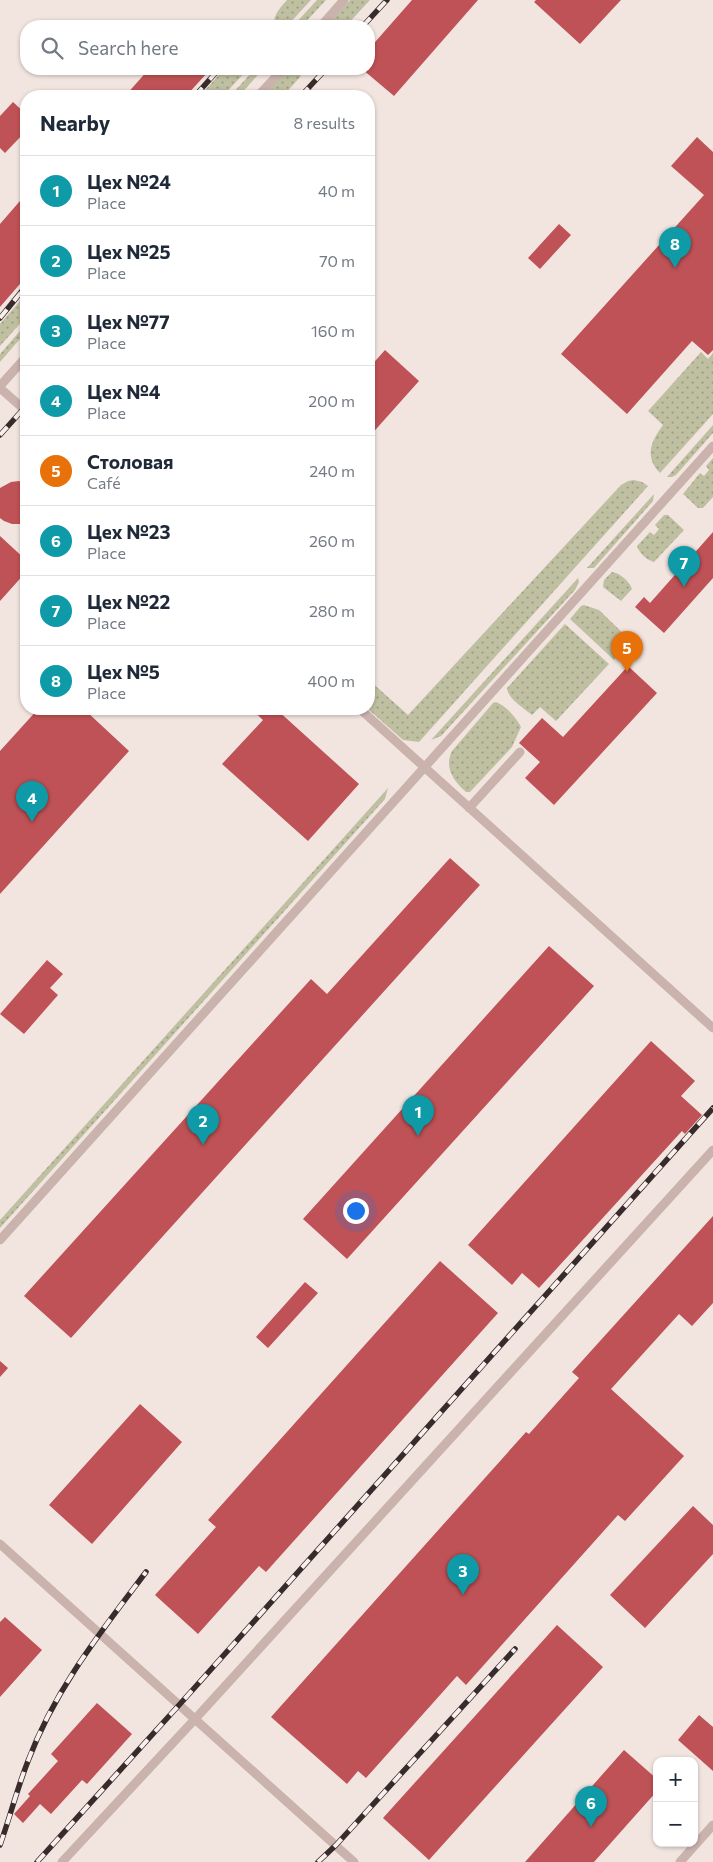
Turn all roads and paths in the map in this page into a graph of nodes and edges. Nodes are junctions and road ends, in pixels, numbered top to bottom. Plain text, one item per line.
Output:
1 (344, 0) edge
2 (326, 20) edge
3 (277, 75) edge
4 (264, 90) edge
5 (20, 364) edge
6 (0, 387) edge
7 (20, 405) edge
8 (713, 446) edge
9 (367, 715) edge
10 (520, 752) dead end
11 (425, 768) junction
12 (469, 808) junction
13 (713, 1028) edge
14 (713, 1150) edge
15 (0, 1240) edge
16 (0, 1544) edge
17 (196, 1718) junction
18 (713, 1825) edge
19 (62, 1862) edge
20 (354, 1862) edge
21 (680, 1862) edge

1 - 2 lane
3 - 4 lane
5 - 6 lane
6 - 7 lane
8 - 11 lane
9 - 11 lane
10 - 12 lane
11 - 12 lane
11 - 15 lane
12 - 13 lane
14 - 17 lane
16 - 17 lane
17 - 19 lane
17 - 20 lane
18 - 21 lane

